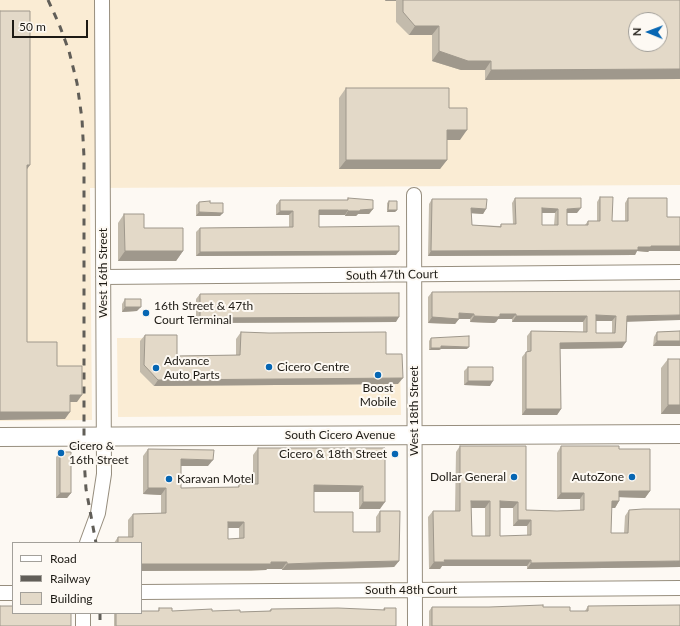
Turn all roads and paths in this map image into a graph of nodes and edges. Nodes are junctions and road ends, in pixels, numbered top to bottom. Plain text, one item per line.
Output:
1 (102, 0) edge
2 (414, 195) dead end
3 (680, 272) edge
4 (415, 274) junction
5 (103, 277) junction
6 (680, 434) edge
7 (414, 435) junction
8 (104, 436) junction
9 (0, 437) edge
10 (88, 542) edge
11 (680, 588) edge
12 (415, 590) junction
13 (142, 592) edge
14 (0, 593) edge
15 (12, 593) edge
16 (83, 614) edge
17 (83, 626) edge
18 (415, 626) edge

1 - 5 street, West 16th Street
2 - 4 street, West 18th Street
3 - 4 street, South 47th Court
4 - 5 street, South 47th Court
4 - 7 street, West 18th Street
5 - 8 street, West 16th Street
6 - 7 main road, South Cicero Avenue
7 - 8 main road, South Cicero Avenue
7 - 12 street, West 18th Street
8 - 9 main road, South Cicero Avenue
8 - 10 street, West 16th Street
11 - 12 street, South 48th Court
12 - 13 street, South 48th Court
12 - 18 street, West 18th Street
14 - 15 street
16 - 17 street

